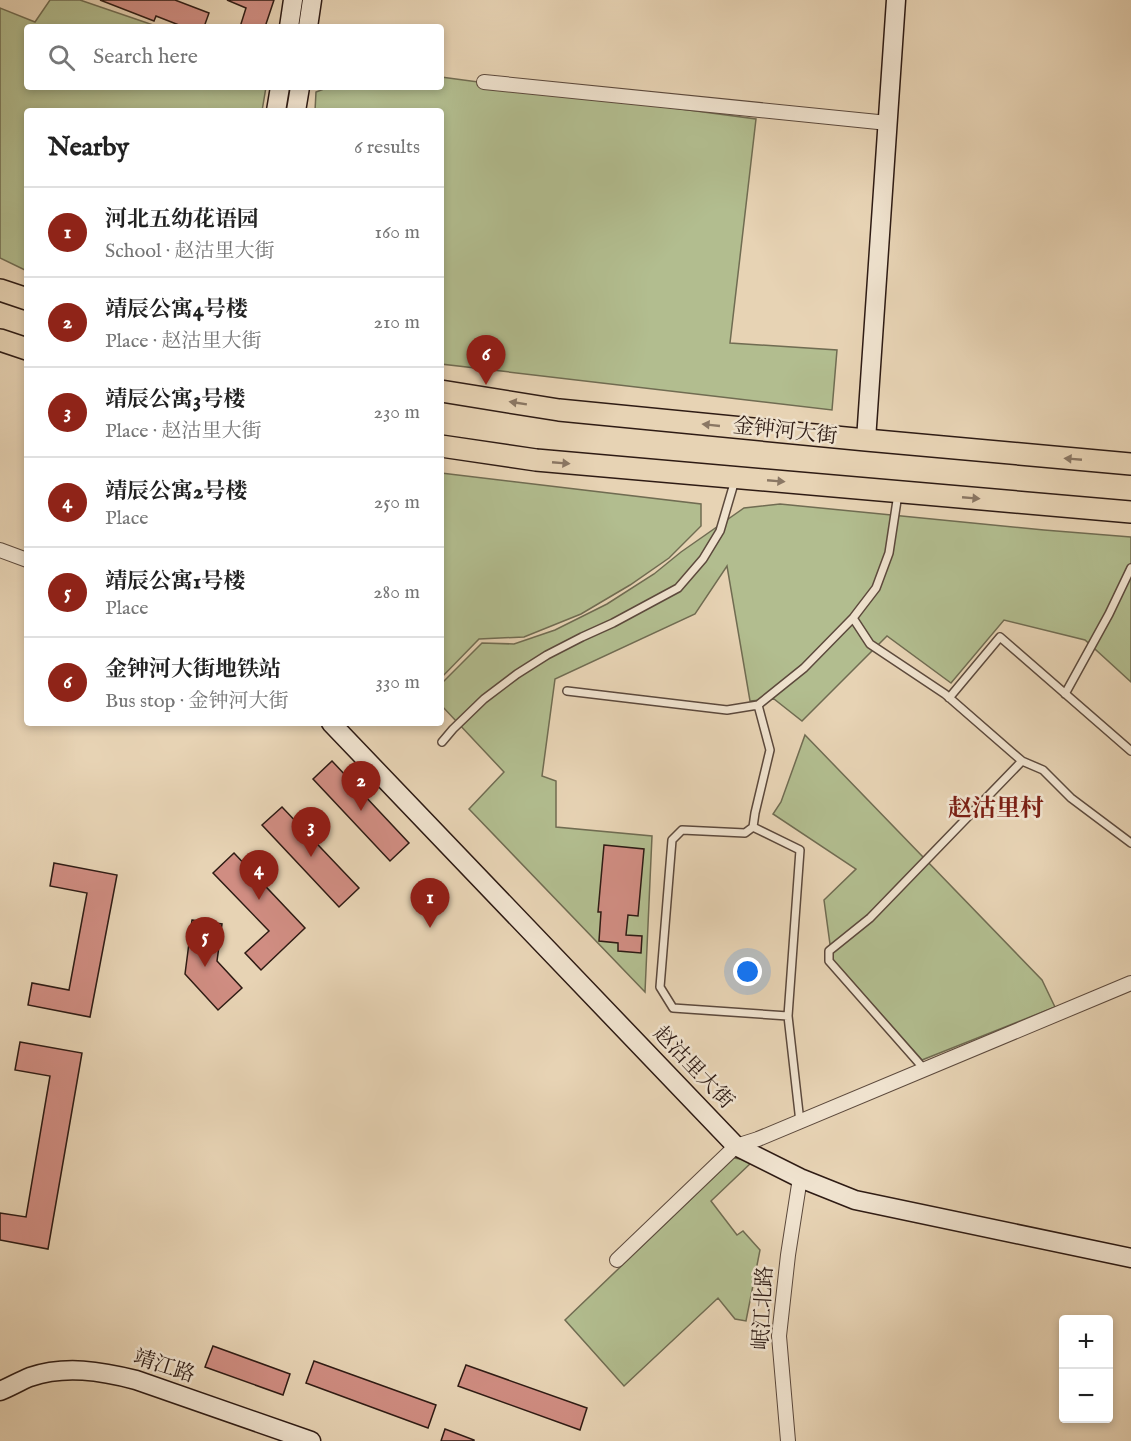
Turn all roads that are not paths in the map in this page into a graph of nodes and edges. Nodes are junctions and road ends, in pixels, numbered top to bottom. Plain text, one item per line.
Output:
1 (293, 0) edge
2 (312, 0) edge
3 (896, 0) edge
4 (289, 24) edge
5 (308, 24) edge
6 (484, 82) dead end
7 (280, 90) edge
8 (300, 90) edge
9 (276, 108) edge
10 (296, 108) edge
11 (888, 123) junction
12 (0, 290) edge
13 (24, 298) edge
14 (0, 340) edge
15 (24, 348) edge
16 (444, 392) edge
17 (866, 440) junction
18 (444, 446) edge
19 (1131, 464) edge
20 (736, 478) junction
21 (898, 492) junction
22 (1131, 512) edge
23 (0, 550) edge
24 (24, 559) edge
25 (1131, 568) edge
26 (853, 618) junction
27 (567, 691) dead end
28 (1065, 694) junction
29 (949, 698) junction
30 (758, 705) junction
31 (334, 726) edge
32 (442, 742) dead end
33 (1131, 751) edge
34 (1022, 760) junction
35 (753, 826) junction
36 (1131, 843) edge
37 (1131, 983) edge
38 (788, 1016) junction
39 (925, 1070) junction
40 (800, 1122) junction
41 (736, 1146) junction
42 (800, 1178) junction
43 (1131, 1258) edge
44 (617, 1260) dead end
45 (0, 1391) edge
46 (0, 1404) edge
47 (274, 1441) edge
48 (311, 1441) edge
49 (788, 1441) edge

1 - 4 street
2 - 5 street
3 - 11 street
6 - 11 street
7 - 9 street
8 - 10 street
11 - 17 street
12 - 13 main road
14 - 15 main road
17 -> 16 main road, 金钟河大街
19 -> 17 main road, 金钟河大街
18 -> 20 main road
20 -> 21 main road
20 - 32 lane
21 -> 22 main road
21 - 26 lane
23 - 24 street
25 - 28 lane
26 - 29 lane
26 - 30 lane
27 - 30 lane
28 - 29 lane
28 - 33 lane
29 - 34 lane
30 - 35 lane
31 - 41 street, 赵沽里大街
34 - 36 lane
34 - 39 lane
35 - 38 lane
35 - 38 lane
37 - 39 street
38 - 40 lane
39 - 40 street
40 - 41 street
41 - 42 street, 赵沽里大街
41 - 44 street
42 - 43 street, 赵沽里大街
42 - 49 street, 岷江北路
45 - 48 street, 靖江路
46 - 47 street, 靖江路

